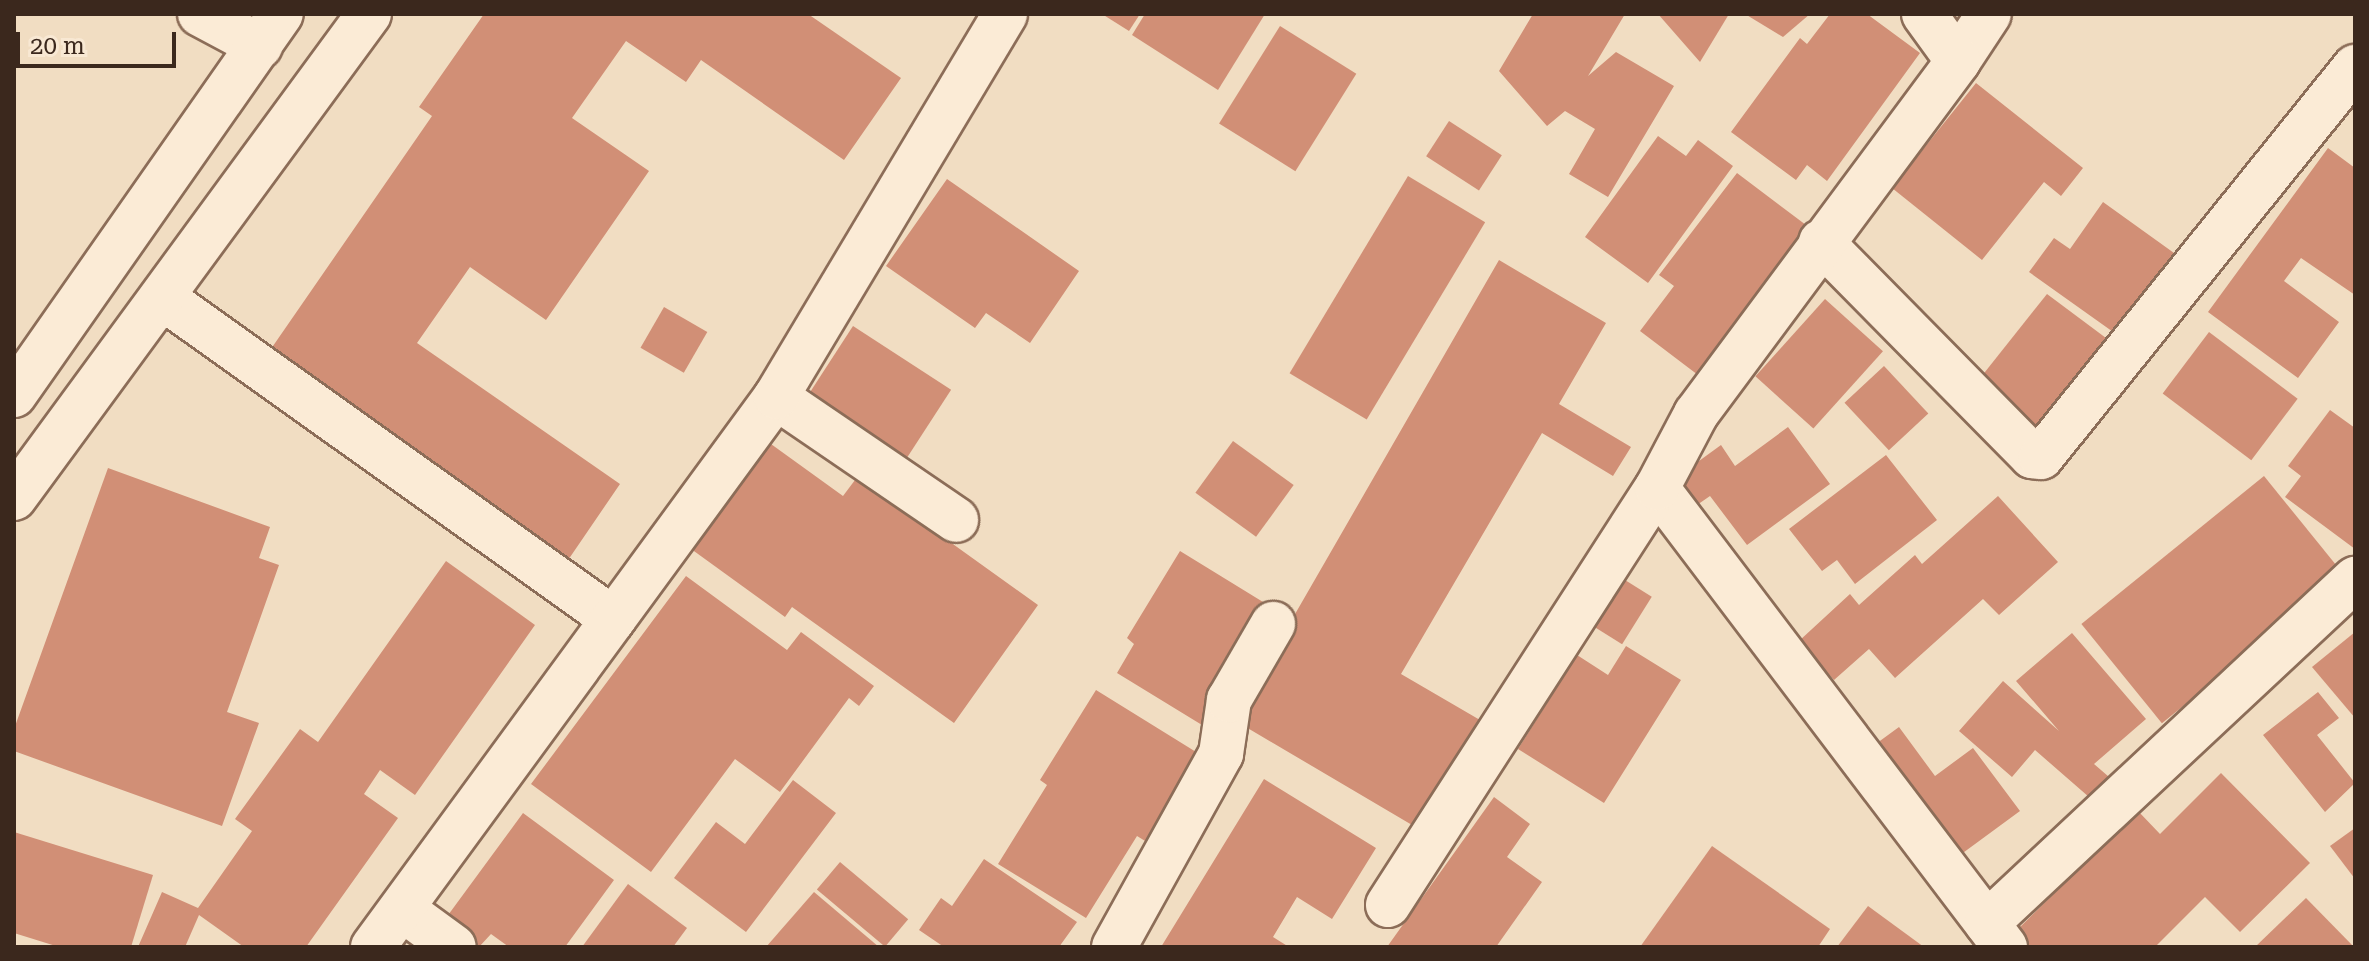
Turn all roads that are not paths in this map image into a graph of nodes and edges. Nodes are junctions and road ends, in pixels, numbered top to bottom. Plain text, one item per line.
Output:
1 (200, 14) edge
2 (369, 14) edge
3 (1005, 14) edge
4 (1924, 14) edge
5 (1989, 14) edge
6 (271, 30) edge
7 (1958, 61) junction
8 (2355, 67) edge
9 (1821, 242) junction
10 (163, 298) junction
11 (14, 395) edge
12 (776, 397) junction
13 (1657, 488) junction
14 (14, 498) edge
15 (956, 520) dead end
16 (2355, 579) edge
17 (613, 619) junction
18 (1273, 624) dead end
19 (1388, 905) dead end
20 (402, 909) junction
21 (1996, 935) edge
22 (373, 947) edge
23 (454, 947) edge
24 (1114, 947) edge

1 - 6 street
2 - 10 street
3 - 12 street
4 - 7 street
5 - 7 street
6 - 11 street
7 - 9 street
8 - 9 street
9 - 13 street
10 - 14 street
10 - 17 street
12 - 15 street
12 - 17 street
13 - 19 street
13 - 21 street
16 - 21 street
17 - 20 street
18 - 24 street
20 - 22 street
20 - 23 street

